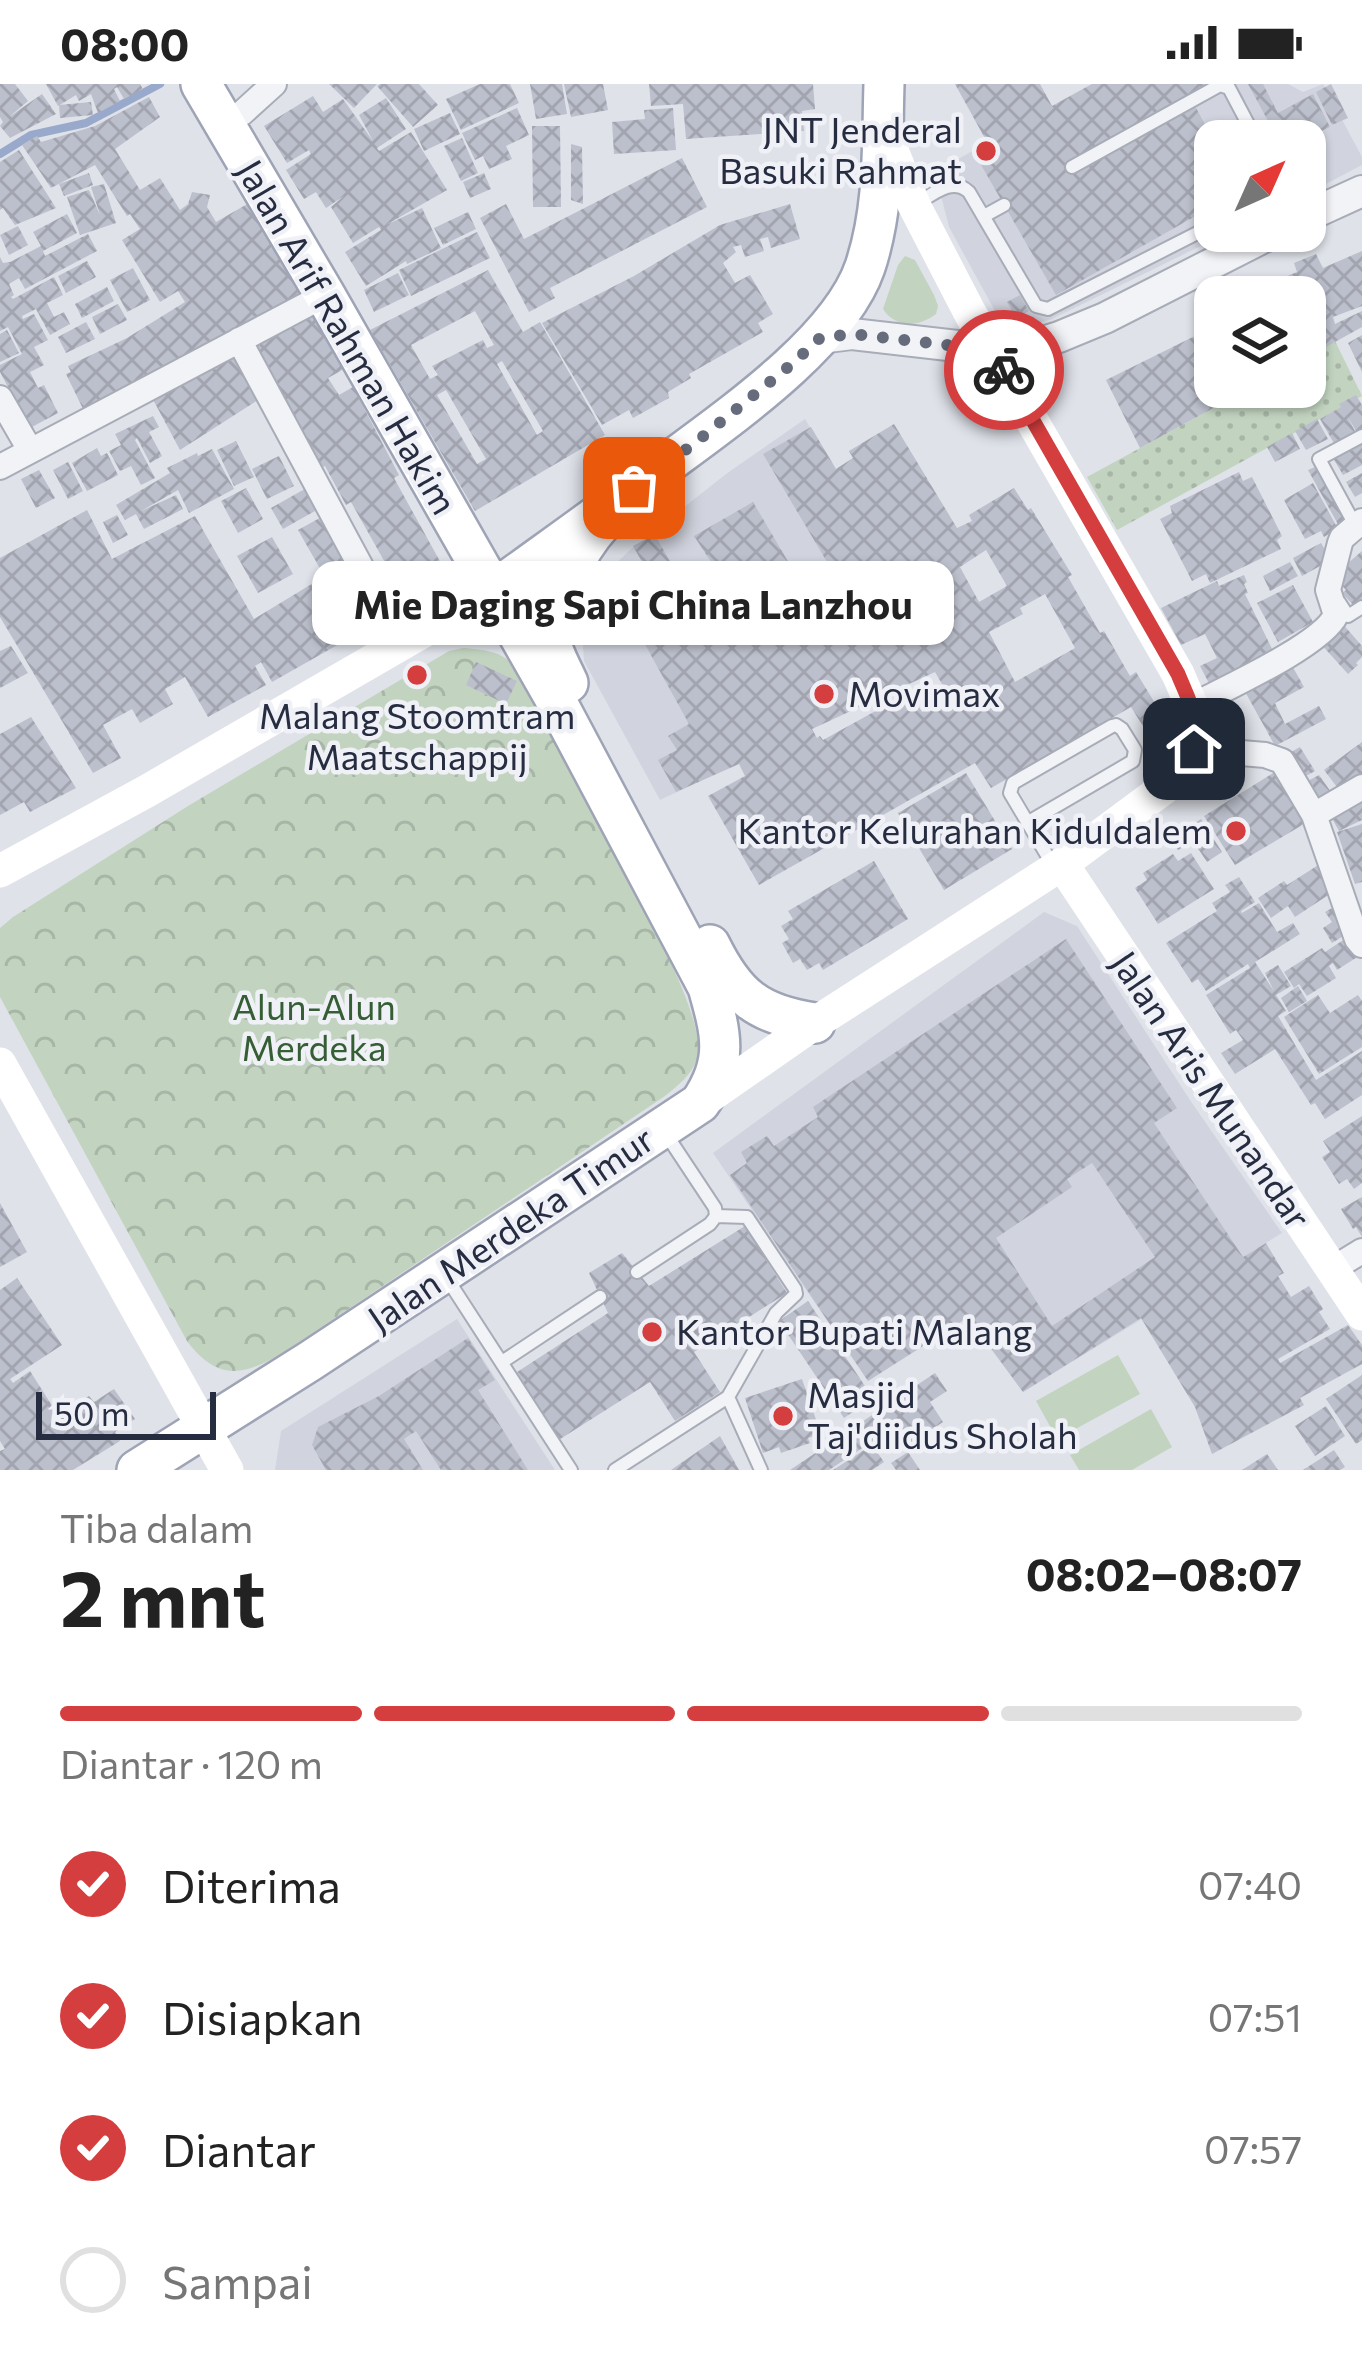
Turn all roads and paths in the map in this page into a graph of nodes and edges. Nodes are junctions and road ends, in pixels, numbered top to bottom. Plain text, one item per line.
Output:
1 (200, 84) edge
2 (274, 84) edge
3 (883, 101) edge
4 (1245, 120) edge
5 (224, 124) junction
6 (1072, 167) dead end
7 (1362, 181) edge
8 (1362, 190) edge
9 (914, 205) junction
10 (1004, 205) dead end
11 (1326, 206) edge
12 (1326, 207) edge
13 (984, 216) junction
14 (1194, 235) edge
15 (1234, 252) edge
16 (325, 295) junction
17 (820, 338) junction
18 (239, 340) junction
19 (992, 350) junction
20 (0, 398) edge
21 (1362, 436) edge
22 (30, 450) junction
23 (0, 466) edge
24 (634, 488) junction
25 (1358, 523) edge
26 (1329, 586) junction
27 (493, 591) junction
28 (1362, 607) edge
29 (403, 646) junction
30 (561, 690) junction
31 (1192, 706) junction
32 (1194, 749) junction
33 (1362, 787) edge
34 (1314, 815) junction
35 (1027, 823) junction
36 (1058, 866) junction
37 (0, 871) edge
38 (1362, 945) edge
39 (815, 1023) junction
40 (0, 1064) edge
41 (700, 1103) junction
42 (662, 1128) junction
43 (716, 1216) junction
44 (1362, 1251) edge
45 (1331, 1270) junction
46 (637, 1272) dead end
47 (444, 1274) junction
48 (600, 1297) dead end
49 (1362, 1315) edge
50 (502, 1362) junction
51 (728, 1397) junction
52 (204, 1430) junction
53 (137, 1470) edge
54 (226, 1470) edge
55 (572, 1470) edge
56 (615, 1470) edge
57 (761, 1470) edge

1 - 5 main road, Jalan Arif Rahman Hakim
2 - 5 street
3 - 9 main road
3 - 17 main road
4 - 6 lane
5 - 16 main road, Jalan Arif Rahman Hakim
7 - 11 lane
8 - 12 street
9 - 13 lane
9 - 19 main road
10 - 13 lane
13 - 14 lane
15 - 19 street
16 - 18 street
16 - 27 main road, Jalan Arif Rahman Hakim
17 - 19 street
17 - 24 main road
18 - 22 street
18 - 29 street
19 - 31 main road
20 - 22 street
21 - 25 lane
22 - 23 street
24 - 27 main road
24 - 30 main road
25 - 26 street
26 - 28 lane
26 - 31 street
27 - 29 main road
27 - 30 main road, Jalan Arif Rahman Hakim
29 - 37 main road
30 - 39 main road
30 - 41 main road
31 - 32 main road
32 - 34 street
32 - 36 main road, Jalan Merdeka Timur
33 - 34 street
34 - 38 street
35 - 35 lane
35 - 36 lane
36 - 39 main road, Jalan Merdeka Timur
36 - 45 main road, Jalan Aris Munandar
39 - 41 main road, Jalan Merdeka Timur
40 - 52 main road
41 - 42 main road, Jalan Merdeka Timur
42 - 43 lane
42 - 47 main road, Jalan Merdeka Timur
43 - 46 lane
43 - 51 lane
44 - 45 street
45 - 49 main road, Jalan Aris Munandar
47 - 50 lane
47 - 52 main road, Jalan Merdeka Timur
48 - 50 lane
50 - 55 lane
51 - 56 lane
51 - 57 lane
52 - 53 main road, Jalan Merdeka Timur
52 - 54 main road

